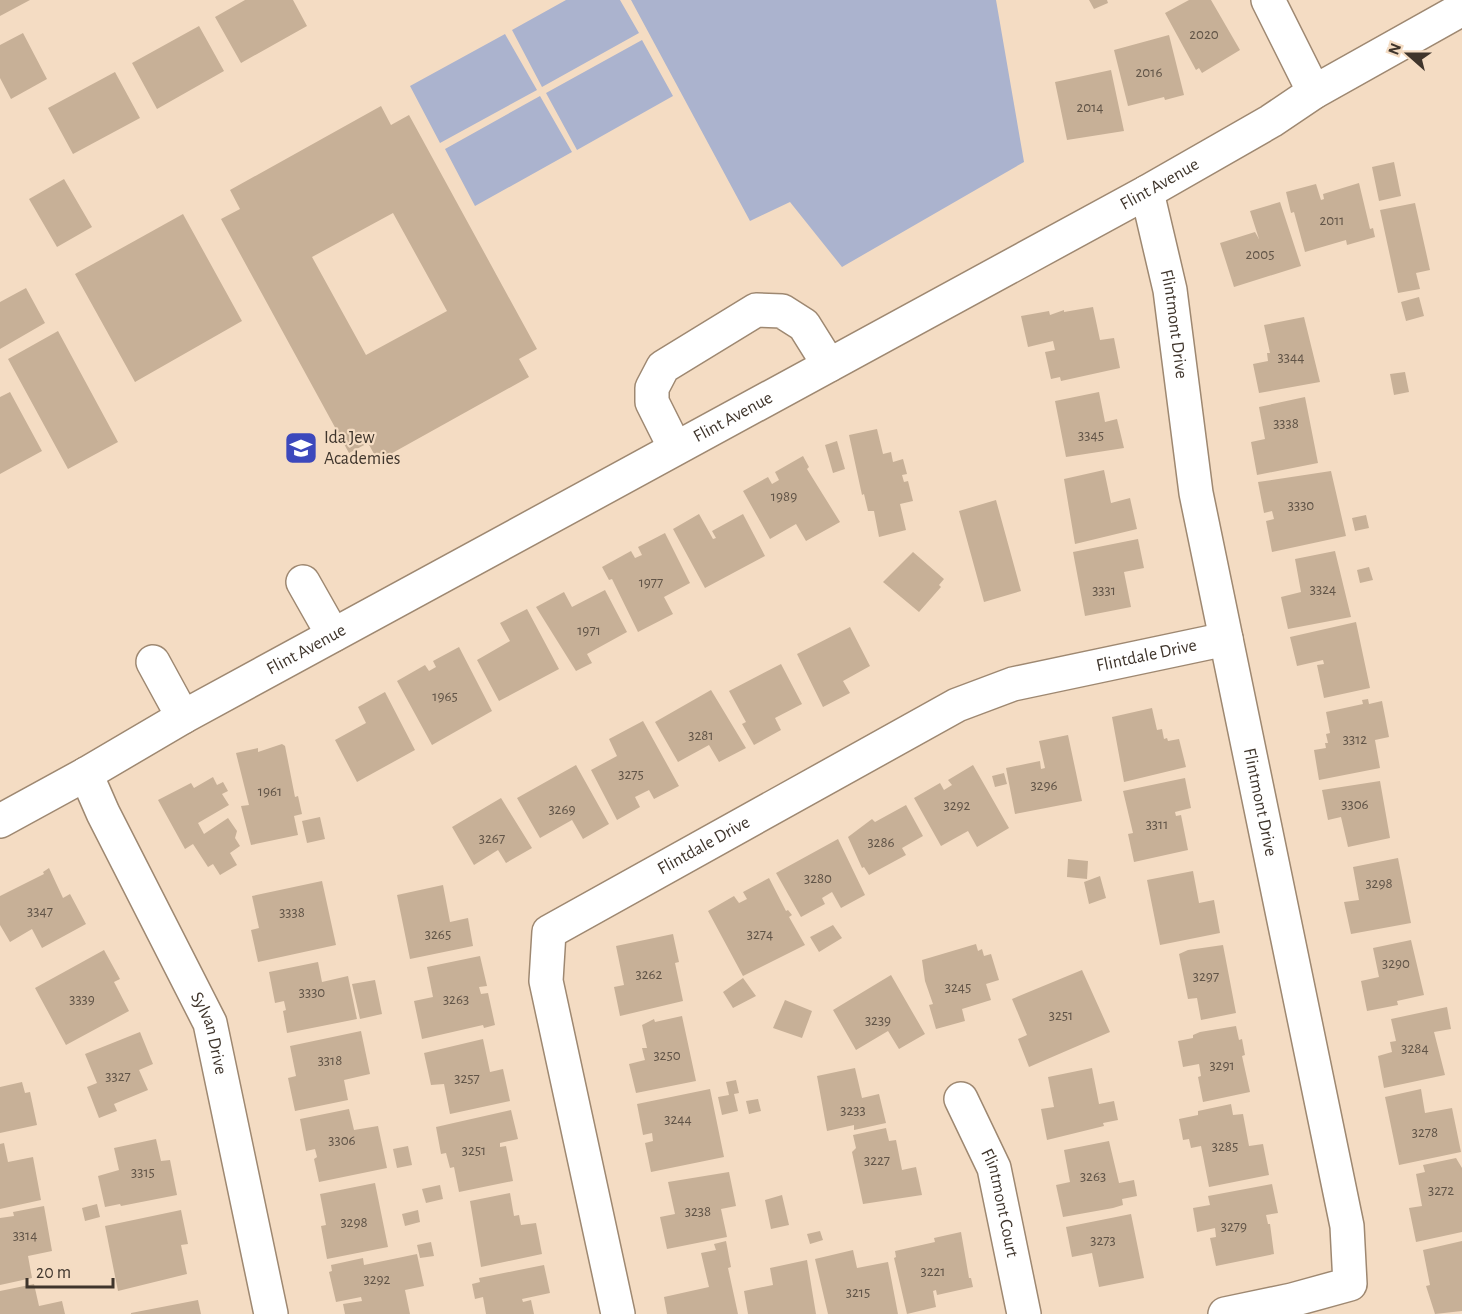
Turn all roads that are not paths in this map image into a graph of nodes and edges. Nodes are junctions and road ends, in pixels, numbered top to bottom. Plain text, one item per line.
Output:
1 (1268, 0) edge
2 (1462, 9) edge
3 (1314, 92) junction
4 (1147, 192) junction
5 (829, 365) junction
6 (675, 448) junction
7 (303, 582) dead end
8 (333, 635) junction
9 (1226, 639) junction
10 (153, 662) dead end
11 (183, 717) junction
12 (86, 774) junction
13 (0, 820) edge
14 (961, 1099) dead end
15 (271, 1314) edge
16 (618, 1314) edge
17 (1024, 1314) edge
18 (1225, 1314) edge

1 - 3 street
2 - 3 street, Flint Avenue
3 - 4 street, Flint Avenue
4 - 5 street, Flint Avenue
4 - 9 street, Flintmont Drive
5 - 6 street, Flint Avenue
5 - 6 street
6 - 8 street, Flint Avenue
7 - 8 street
8 - 11 street, Flint Avenue
9 - 16 street, Flintdale Drive
9 - 18 street, Flintmont Drive
10 - 11 street
11 - 12 street, Flint Avenue
12 - 13 street, Flint Avenue
12 - 15 street, Sylvan Drive
14 - 17 street, Flintmont Court

